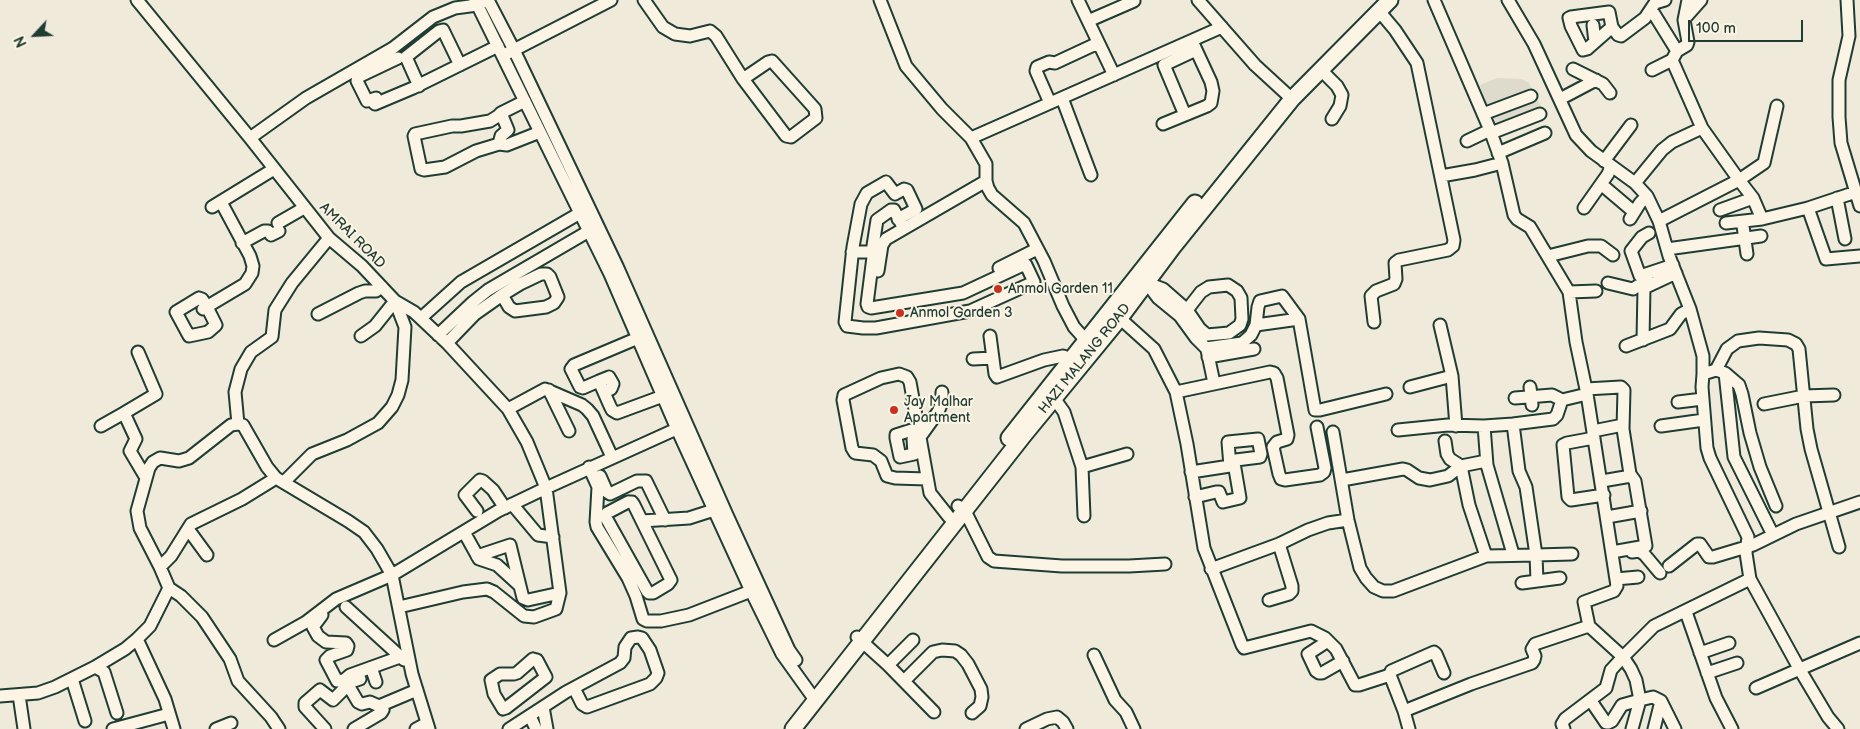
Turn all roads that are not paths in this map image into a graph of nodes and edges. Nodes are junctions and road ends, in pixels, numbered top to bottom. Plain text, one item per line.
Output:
1 (137, 0) edge
2 (611, 0) edge
3 (644, 0) edge
4 (880, 0) edge
5 (1198, 0) edge
6 (1390, 0) edge
7 (1434, 0) edge
8 (1508, 0) edge
9 (1665, 0) edge
10 (1688, 0) edge
11 (1701, 0) edge
12 (1846, 0) edge
13 (484, 1) edge
14 (1082, 1) edge
15 (1134, 1) edge
16 (1378, 6) edge
17 (1651, 8) junction
18 (1091, 20) junction
19 (1684, 20) junction
20 (446, 22) dead end
21 (1593, 26) dead end
22 (1612, 27) junction
23 (1222, 28) junction
24 (1595, 42) junction
25 (1098, 44) junction
26 (1194, 46) junction
27 (514, 50) junction
28 (500, 51) junction
29 (396, 53) junction
30 (1675, 56) junction
31 (462, 64) junction
32 (1573, 69) dead end
33 (1321, 70) junction
34 (1652, 70) dead end
35 (1114, 75) junction
36 (743, 79) junction
37 (1596, 80) junction
38 (414, 86) junction
39 (1610, 93) dead end
40 (1289, 96) junction
41 (1532, 96) dead end
42 (1062, 98) junction
43 (1560, 99) junction
44 (525, 101) junction
45 (1050, 103) junction
46 (1777, 106) dead end
47 (501, 114) junction
48 (1483, 114) junction
49 (1540, 114) dead end
50 (1186, 115) junction
51 (1332, 119) dead end
52 (1163, 124) dead end
53 (1631, 125) dead end
54 (1702, 128) junction
55 (540, 132) junction
56 (1491, 132) junction
57 (1546, 133) dead end
58 (250, 138) junction
59 (971, 138) junction
60 (1467, 141) dead end
61 (499, 144) junction
62 (1500, 158) junction
63 (1608, 164) junction
64 (274, 169) junction
65 (1091, 175) dead end
66 (1440, 176) junction
67 (1739, 180) junction
68 (986, 181) junction
69 (1635, 182) junction
70 (1601, 184) junction
71 (1856, 192) junction
72 (1647, 196) junction
73 (1753, 198) junction
74 (1835, 199) junction
75 (1860, 206) edge
76 (304, 208) junction
77 (1584, 208) dead end
78 (1808, 208) junction
79 (1720, 210) dead end
80 (580, 213) junction
81 (878, 218) junction
82 (1762, 219) junction
83 (564, 222) junction
84 (1659, 222) junction
85 (901, 223) junction
86 (1726, 224) dead end
87 (1743, 226) dead end
88 (588, 231) junction
89 (1648, 233) dead end
90 (1761, 236) dead end
91 (329, 238) junction
92 (1745, 238) junction
93 (1845, 238) dead end
94 (886, 239) junction
95 (573, 240) junction
96 (242, 243) junction
97 (1037, 248) junction
98 (1667, 249) junction
99 (852, 252) junction
100 (1747, 254) dead end
101 (1613, 255) dead end
102 (1548, 256) junction
103 (1860, 256) edge
104 (1008, 268) junction
105 (1674, 269) junction
106 (475, 272) junction
107 (1145, 278) junction
108 (1608, 283) dead end
109 (382, 288) junction
110 (488, 290) junction
111 (1171, 290) dead end
112 (1596, 291) dead end
113 (1569, 292) junction
114 (502, 295) junction
115 (875, 300) junction
116 (395, 301) junction
117 (205, 308) dead end
118 (1690, 309) junction
119 (1188, 310) junction
120 (318, 314) dead end
121 (1115, 314) junction
122 (421, 318) junction
123 (1299, 319) junction
124 (1374, 322) dead end
125 (1256, 325) junction
126 (1440, 325) dead end
127 (866, 328) junction
128 (361, 336) dead end
129 (990, 336) dead end
130 (638, 338) junction
131 (443, 339) junction
132 (1643, 340) junction
133 (1090, 345) junction
134 (1626, 346) dead end
135 (1254, 349) dead end
136 (138, 352) dead end
137 (1207, 353) junction
138 (993, 358) junction
139 (973, 359) dead end
140 (1071, 359) junction
141 (1720, 371) junction
142 (1704, 374) junction
143 (1452, 376) junction
144 (1214, 383) junction
145 (1410, 387) dead end
146 (549, 390) junction
147 (942, 392) dead end
148 (1176, 392) junction
149 (1586, 392) junction
150 (1386, 394) dead end
151 (1834, 395) dead end
152 (664, 396) junction
153 (1804, 396) junction
154 (1054, 398) junction
155 (1515, 398) dead end
156 (1703, 399) junction
157 (1562, 400) junction
158 (1678, 402) dead end
159 (1764, 404) dead end
160 (508, 409) junction
161 (124, 413) junction
162 (1704, 420) junction
163 (238, 424) junction
164 (1514, 424) junction
165 (1623, 425) junction
166 (101, 426) dead end
167 (1456, 426) junction
168 (1484, 426) junction
169 (1661, 426) dead end
170 (682, 427) junction
171 (1317, 427) dead end
172 (1398, 430) dead end
173 (569, 431) dead end
174 (916, 432) junction
175 (1333, 432) dead end
176 (1594, 434) junction
177 (1446, 441) dead end
178 (1127, 454) dead end
179 (612, 457) junction
180 (1486, 461) junction
181 (1461, 466) junction
182 (589, 467) junction
183 (1082, 467) junction
184 (1191, 472) junction
185 (600, 475) dead end
186 (1631, 476) junction
187 (146, 478) junction
188 (927, 479) junction
189 (280, 480) junction
190 (1342, 480) junction
191 (1602, 481) junction
192 (546, 488) junction
193 (1604, 495) junction
194 (1195, 497) junction
195 (508, 506) junction
196 (1776, 506) dead end
197 (1859, 506) edge
198 (714, 510) junction
199 (957, 511) junction
200 (1641, 511) junction
201 (477, 512) dead end
202 (1829, 514) junction
203 (1084, 516) dead end
204 (1607, 517) junction
205 (665, 520) junction
206 (1348, 520) junction
207 (642, 521) junction
208 (464, 532) junction
209 (191, 533) junction
210 (1773, 535) junction
211 (553, 537) junction
212 (1279, 544) junction
213 (1747, 546) junction
214 (1839, 547) dead end
215 (1612, 553) junction
216 (206, 554) dead end
217 (1513, 554) junction
218 (1572, 554) dead end
219 (1536, 555) junction
220 (477, 556) junction
221 (1486, 556) junction
222 (174, 562) dead end
223 (1165, 564) dead end
224 (160, 567) junction
225 (1212, 569) junction
226 (392, 575) junction
227 (1638, 575) dead end
228 (1560, 578) dead end
229 (1750, 579) junction
230 (1616, 580) junction
231 (1538, 581) junction
232 (1522, 583) dead end
233 (520, 586) junction
234 (168, 588) junction
235 (751, 591) junction
236 (560, 593) junction
237 (1269, 600) dead end
238 (346, 607) dead end
239 (399, 607) junction
240 (320, 612) junction
241 (1686, 612) junction
242 (1589, 626) junction
243 (138, 639) junction
244 (859, 639) junction
245 (274, 640) dead end
246 (913, 640) dead end
247 (1328, 641) junction
248 (1729, 643) dead end
249 (1860, 643) edge
250 (1700, 653) junction
251 (1094, 655) dead end
252 (400, 657) junction
253 (1623, 657) junction
254 (1343, 661) junction
255 (1737, 663) dead end
256 (888, 665) junction
257 (390, 666) dead end
258 (95, 667) junction
259 (410, 667) junction
260 (1800, 670) junction
261 (1444, 673) dead end
262 (1707, 673) junction
263 (1390, 675) junction
264 (72, 679) junction
265 (904, 681) junction
266 (344, 685) junction
267 (574, 688) junction
268 (1756, 688) dead end
269 (416, 690) junction
270 (525, 694) junction
271 (19, 695) junction
272 (814, 695) junction
273 (0, 696) edge
274 (1640, 700) junction
275 (1591, 701) junction
276 (1661, 701) junction
277 (379, 706) junction
278 (537, 711) junction
279 (1404, 711) junction
280 (934, 712) dead end
281 (117, 713) dead end
282 (972, 713) dead end
283 (169, 714) junction
284 (85, 721) dead end
285 (231, 723) dead end
286 (428, 726) edge
287 (24, 729) edge
288 (113, 729) edge
289 (174, 729) edge
290 (216, 729) edge
291 (279, 729) edge
292 (325, 729) edge
293 (352, 729) edge
294 (416, 729) edge
295 (509, 729) edge
296 (536, 729) edge
297 (547, 729) edge
298 (782, 729) edge
299 (793, 729) edge
300 (1026, 729) edge
301 (1067, 729) edge
302 (1134, 729) edge
303 (1409, 729) edge
304 (1564, 729) edge
305 (1632, 729) edge
306 (1654, 729) edge
307 (1675, 729) edge
308 (1732, 729) edge
309 (1838, 729) edge

1 - 58 street, AMRAI ROAD
2 - 27 street
3 - 36 street
4 - 59 street
5 - 23 street
6 - 16 main road, HAZI MALANG ROAD
7 - 48 street
8 - 43 street
9 - 17 street
10 - 19 street
11 - 19 street
12 - 71 street
13 - 27 street
13 - 28 street
13 - 29 street
14 - 18 street
15 - 18 street
16 - 33 main road, HAZI MALANG ROAD
16 - 40 main road, HAZI MALANG ROAD
16 - 66 street
17 - 22 street
17 - 30 street
18 - 25 street
19 - 30 street
20 - 31 street
21 - 24 street
22 - 24 street
22 - 24 street
23 - 26 street
23 - 40 street
25 - 35 street
25 - 45 street
26 - 35 street
26 - 50 street
26 - 50 street
27 - 28 street
27 - 170 street
28 - 31 street
28 - 44 street
29 - 38 street
29 - 38 street
29 - 58 street
30 - 34 street
30 - 54 street
31 - 38 street
31 - 38 street
32 - 37 street
33 - 40 main road, HAZI MALANG ROAD
33 - 51 street
35 - 42 street
36 - 36 street
37 - 39 street
37 - 43 street
40 - 107 main road, HAZI MALANG ROAD
41 - 48 street
42 - 45 street
42 - 65 street
43 - 63 street
44 - 47 street
44 - 55 street
45 - 59 street
46 - 67 street
47 - 61 street
47 - 61 street
48 - 56 street
49 - 56 street
50 - 52 street
53 - 63 street
54 - 67 street
54 - 69 street
55 - 61 street
55 - 80 street
56 - 60 street
56 - 62 street
57 - 62 street
58 - 64 street, AMRAI ROAD
59 - 68 street
62 - 66 street
62 - 102 street
63 - 69 street
63 - 70 street
64 - 76 street, AMRAI ROAD
64 - 96 street
66 - 124 street
67 - 73 street
67 - 84 street
68 - 85 street
68 - 97 street
69 - 72 street
70 - 72 street
70 - 77 street
71 - 74 street
71 - 75 street
72 - 84 street
73 - 79 street
73 - 82 street
74 - 78 street
74 - 93 street
76 - 91 street, AMRAI ROAD
76 - 96 street
78 - 82 street
78 - 103 street
80 - 83 street
80 - 88 street
81 - 85 street
81 - 94 street
81 - 99 street
82 - 86 street
83 - 95 street
83 - 106 street
84 - 98 street
85 - 94 street
85 - 99 street
87 - 92 street
88 - 95 street
88 - 130 street
89 - 105 street
90 - 92 street
91 - 109 street, AMRAI ROAD
91 - 163 street
92 - 98 street
92 - 100 street
94 - 115 street
95 - 110 street
96 - 117 street
97 - 104 street
97 - 133 street
98 - 105 street
99 - 127 street
101 - 102 street
102 - 113 street
104 - 115 street
104 - 127 street
105 - 108 street
105 - 118 street
105 - 132 street
106 - 110 street
106 - 122 street
107 - 111 street
107 - 119 street
107 - 121 main road, HAZI MALANG ROAD
107 - 137 street
109 - 116 street, AMRAI ROAD
109 - 120 street
110 - 131 street
112 - 113 street
113 - 149 street
114 - 114 street
114 - 131 street
115 - 127 street
116 - 122 street
116 - 128 street
116 - 189 street, AMRAI ROAD
118 - 132 street
118 - 142 street
119 - 119 street
121 - 133 main road, HAZI MALANG ROAD
121 - 148 street
122 - 131 street
123 - 125 street
123 - 125 street
123 - 150 street
125 - 137 street
126 - 143 street
129 - 138 street
130 - 152 street
130 - 152 street
131 - 160 street
132 - 134 street
133 - 140 main road, HAZI MALANG ROAD
133 - 154 main road, HAZI MALANG ROAD
135 - 137 street
136 - 161 street
137 - 144 street
138 - 139 street
138 - 140 street
140 - 199 main road, HAZI MALANG ROAD
141 - 142 street
141 - 153 street
141 - 196 street
141 - 210 street
142 - 156 street
143 - 145 street
143 - 167 street
144 - 148 street
144 - 171 street
146 - 160 street
146 - 173 street
146 - 179 street
147 - 174 street
148 - 184 street
149 - 157 street
149 - 165 street
149 - 176 street
151 - 153 street
152 - 170 street
153 - 159 street
153 - 202 street
154 - 183 street
154 - 199 main road, HAZI MALANG ROAD
155 - 157 street
156 - 158 street
156 - 162 street
157 - 164 street
160 - 192 street
161 - 166 street
161 - 187 street
162 - 169 street
162 - 213 street
163 - 187 street
163 - 189 street
164 - 168 street
164 - 219 street
165 - 176 street
165 - 186 street
167 - 168 street
167 - 172 street
168 - 180 street
170 - 179 street
170 - 198 street
170 - 272 street
174 - 188 street
174 - 188 street
175 - 190 street
176 - 191 street
176 - 193 street
177 - 181 street
178 - 183 street
179 - 182 street
180 - 181 street
180 - 217 street
181 - 190 street
181 - 221 street
182 - 192 street
182 - 235 street
183 - 203 street
184 - 194 street
184 - 194 street
185 - 205 street
186 - 191 street
186 - 200 street
187 - 224 street
188 - 199 street
189 - 209 street, AMRAI ROAD
189 - 226 street
190 - 206 street
191 - 193 street
192 - 195 street
192 - 211 street
193 - 204 street
194 - 225 street
195 - 201 street
195 - 208 street
195 - 211 street
197 - 202 street
198 - 205 street
198 - 235 street
199 - 223 street
199 - 244 main road, HAZI MALANG ROAD
200 - 204 street
200 - 215 street
202 - 210 street
202 - 214 street
204 - 215 street
205 - 207 street
206 - 212 street
206 - 221 street
207 - 207 street
208 - 220 street
208 - 226 street
209 - 216 street
209 - 222 street
209 - 224 street
210 - 213 street
211 - 236 street
212 - 225 street
212 - 237 street
213 - 215 street
213 - 229 street
215 - 230 street
217 - 219 street
217 - 221 street
218 - 219 street
219 - 231 street
220 - 233 street
220 - 233 street
224 - 234 street
225 - 247 street
226 - 239 street
226 - 240 street
227 - 230 street
228 - 231 street
229 - 241 street
229 - 260 street
230 - 242 street
231 - 232 street
233 - 236 street
234 - 243 street
234 - 291 street
235 - 272 street
236 - 239 street
238 - 252 street
239 - 259 street
240 - 245 street
240 - 266 street
241 - 250 street
241 - 253 street
242 - 253 street
242 - 279 street
243 - 258 street
243 - 283 street
244 - 256 street
244 - 272 main road, HAZI MALANG ROAD
246 - 256 street
247 - 254 street
247 - 254 street
248 - 250 street
249 - 260 street
250 - 262 street
251 - 302 street
252 - 259 street
252 - 266 street
253 - 274 street
253 - 275 street
254 - 263 street
255 - 262 street
256 - 265 street
257 - 277 street
258 - 264 street
258 - 281 street
259 - 269 street
260 - 268 street
260 - 309 street
261 - 263 street
262 - 308 street
263 - 279 street
264 - 271 street
264 - 284 street
265 - 280 street
265 - 282 street
266 - 292 street
266 - 293 street
267 - 267 street
267 - 278 street
269 - 277 street
269 - 286 street
270 - 270 street
270 - 278 street
271 - 273 street
271 - 287 street
272 - 298 main road, HAZI MALANG ROAD
272 - 299 main road, HAZI MALANG ROAD
274 - 275 street
274 - 276 street
274 - 305 street
275 - 304 street
276 - 306 street
276 - 307 street
277 - 293 street
278 - 295 street
278 - 296 street
278 - 297 street
279 - 303 street
283 - 288 street
283 - 289 street
285 - 290 street
286 - 294 street
300 - 301 street

